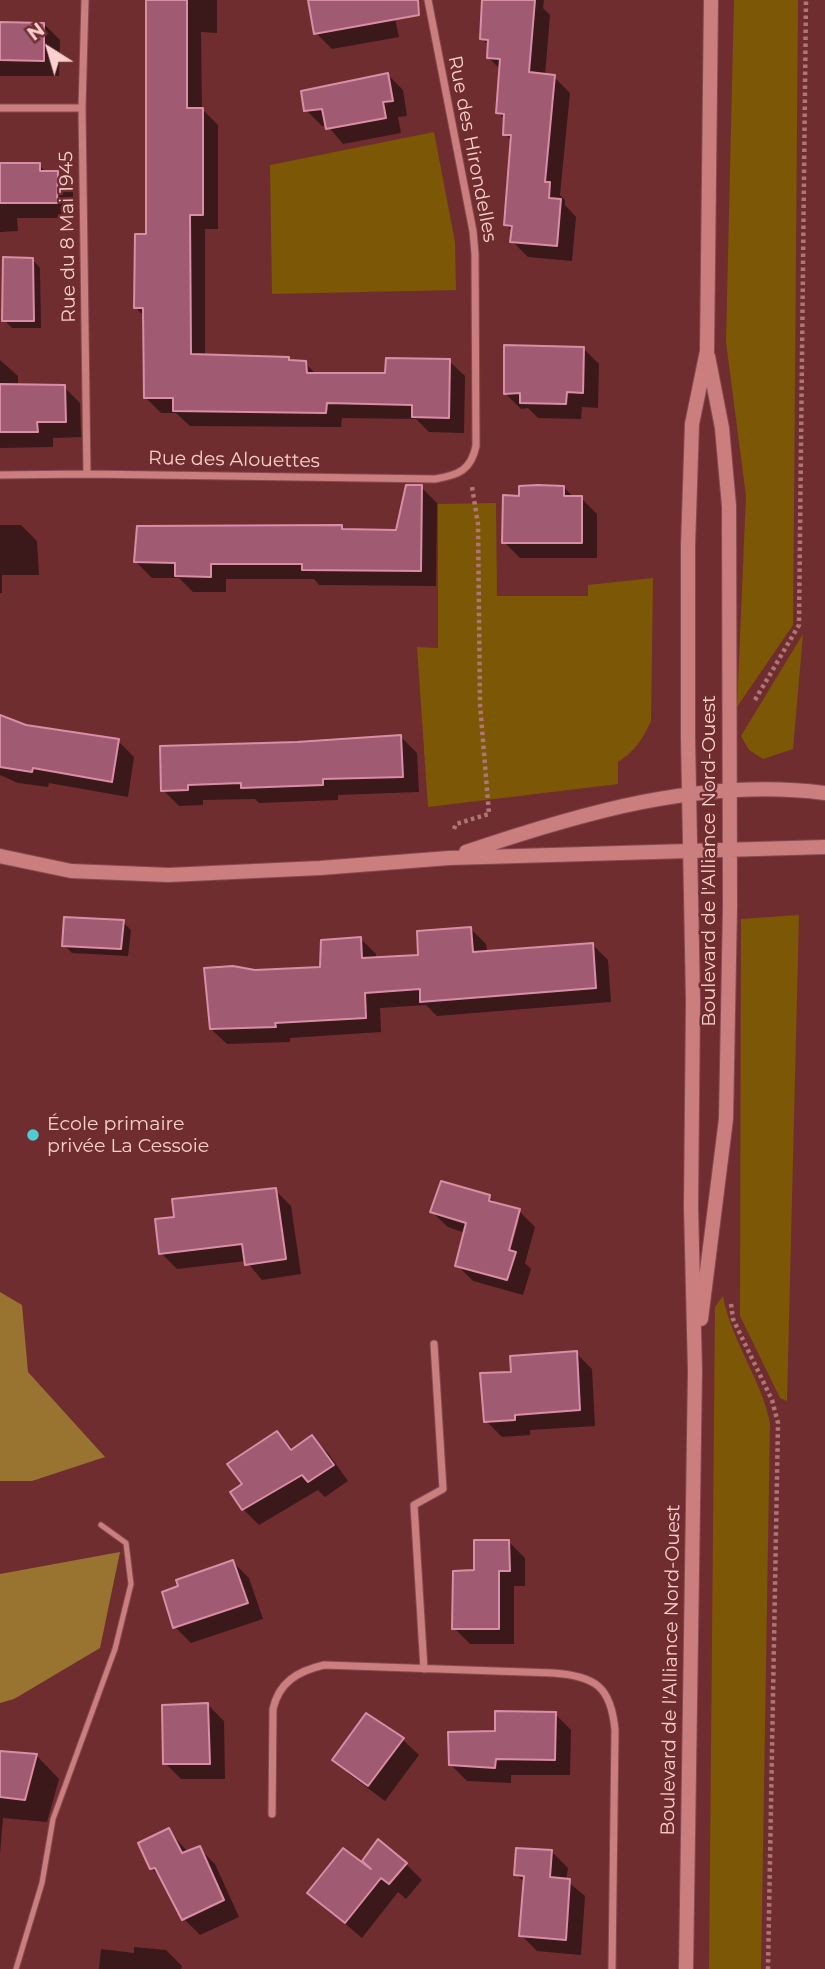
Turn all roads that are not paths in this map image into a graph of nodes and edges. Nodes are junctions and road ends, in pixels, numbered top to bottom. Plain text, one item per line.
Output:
1 (85, 0) edge
2 (428, 0) edge
3 (711, 0) edge
4 (0, 108) edge
5 (82, 108) junction
6 (707, 351) junction
7 (466, 469) joint
8 (87, 474) junction
9 (0, 475) edge
10 (729, 790) junction
11 (825, 793) edge
12 (689, 794) junction
13 (825, 847) edge
14 (690, 851) junction
15 (729, 851) junction
16 (0, 856) edge
17 (449, 858) junction
18 (434, 1344) dead end
19 (695, 1371) junction
20 (101, 1525) dead end
21 (424, 1669) junction
22 (272, 1814) dead end
23 (16, 1969) edge
24 (612, 1969) edge
25 (686, 1969) edge

1 - 5 street, Rue du 8 Mai 1945
2 - 7 street, Rue des Hirondelles
3 - 6 street, Boulevard de l'Alliance Nord-Ouest
4 - 5 street
5 - 8 street, Rue du 8 Mai 1945
6 - 10 street, Boulevard de l'Alliance Nord-Ouest
6 - 12 street, Boulevard de l'Alliance Nord-Ouest
7 - 8 street, Rue des Alouettes
8 - 9 street, Rue des Alouettes
10 - 11 street
10 - 12 street
10 - 15 street, Boulevard de l'Alliance Nord-Ouest
12 - 14 street, Boulevard de l'Alliance Nord-Ouest
12 - 17 street
13 - 15 street
14 - 15 street
14 - 17 street
14 - 19 street, Boulevard de l'Alliance Nord-Ouest
15 - 19 street, Boulevard de l'Alliance Nord-Ouest
16 - 17 street
18 - 21 street
19 - 25 street, Boulevard de l'Alliance Nord-Ouest
20 - 23 lane
21 - 22 street
21 - 24 street

